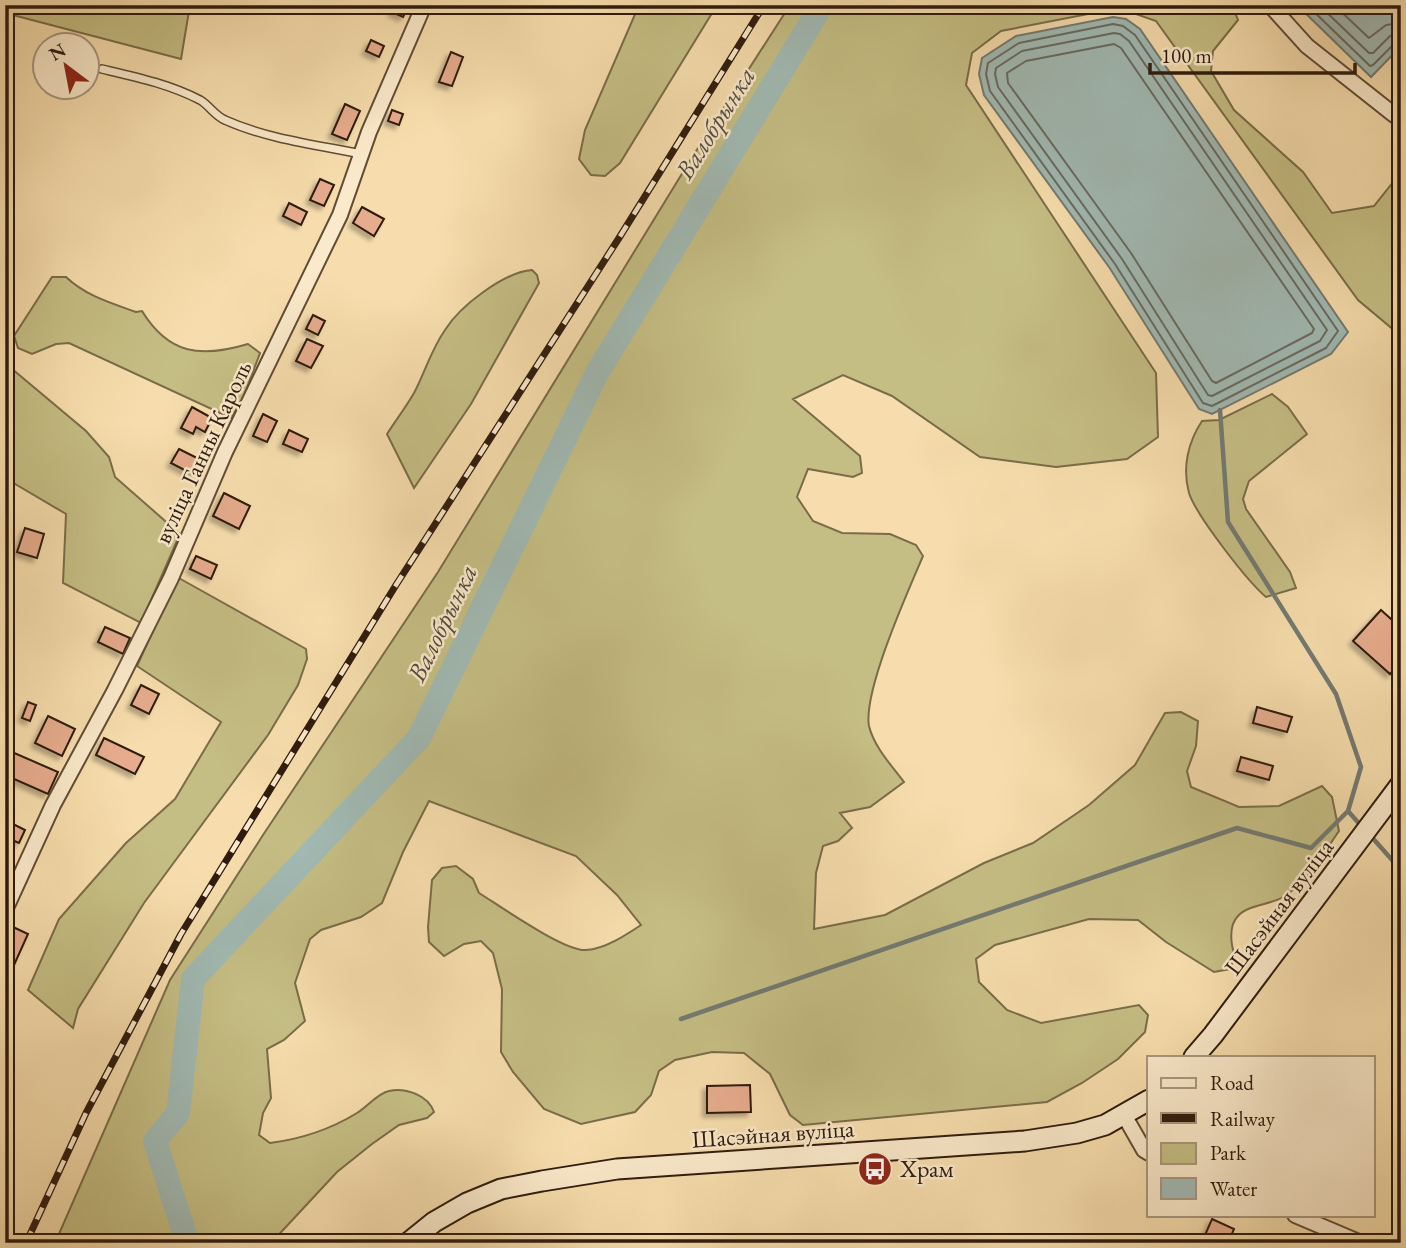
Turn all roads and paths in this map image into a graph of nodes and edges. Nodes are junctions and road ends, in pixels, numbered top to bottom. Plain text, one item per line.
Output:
1 (424, 5) edge
2 (1270, 5) edge
3 (102, 69) dead end
4 (1401, 118) edge
5 (362, 154) junction
6 (1398, 790) edge
7 (5, 910) edge
8 (1195, 1056) edge
9 (1147, 1101) edge
10 (1124, 1115) junction
11 (1147, 1152) edge
12 (1297, 1216) edge
13 (408, 1243) edge
14 (1361, 1243) edge

1 - 5 street, вуліца Ганны Кароль
2 - 4 street
3 - 5 lane
5 - 7 street, вуліца Ганны Кароль
6 - 8 main road, Шасэйная вуліца
9 - 10 main road, Шасэйная вуліца
10 - 11 street
10 - 13 main road, Шасэйная вуліца
12 - 14 street

